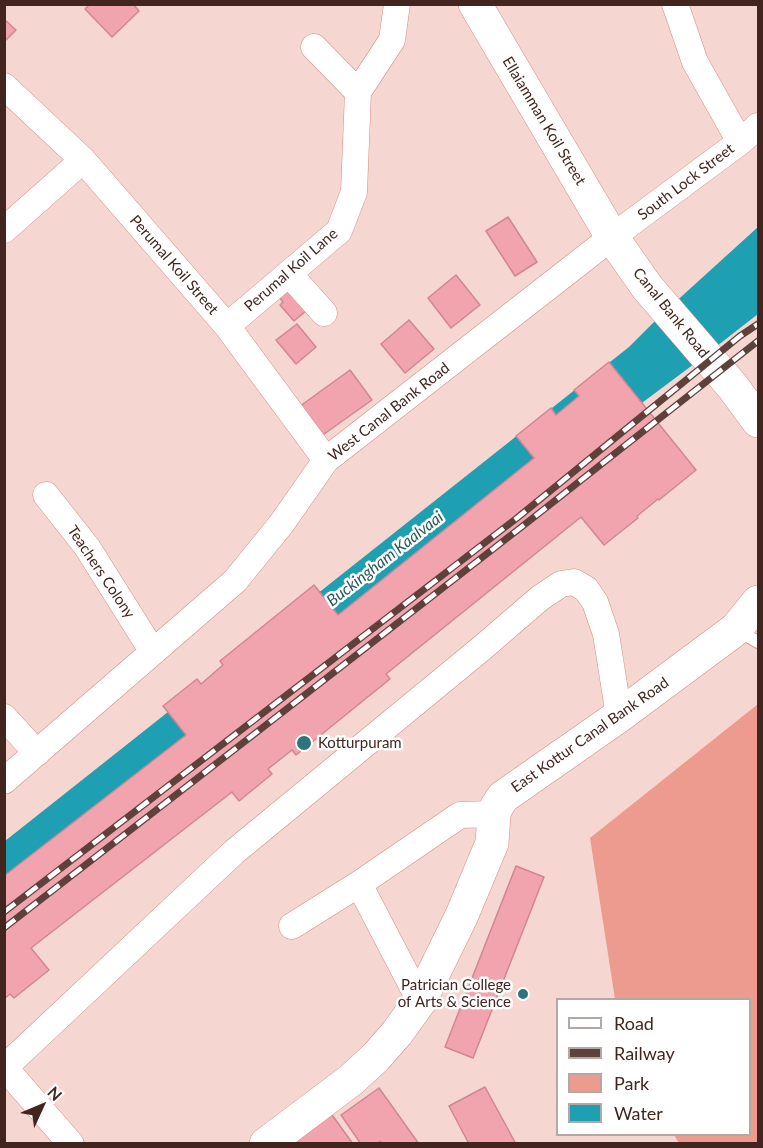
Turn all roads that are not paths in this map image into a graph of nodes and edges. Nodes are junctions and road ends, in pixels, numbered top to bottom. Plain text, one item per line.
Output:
1 (397, 4) edge
2 (475, 4) edge
3 (675, 4) edge
4 (314, 47) dead end
5 (4, 86) edge
6 (358, 93) junction
7 (749, 134) edge
8 (83, 160) junction
9 (4, 230) edge
10 (612, 237) junction
11 (289, 274) junction
12 (324, 312) dead end
13 (227, 326) junction
14 (759, 421) edge
15 (326, 460) junction
16 (46, 495) dead end
17 (759, 602) edge
18 (747, 636) edge
19 (153, 652) junction
20 (619, 716) junction
21 (4, 717) edge
22 (37, 753) junction
23 (4, 781) edge
24 (494, 814) junction
25 (359, 884) junction
26 (292, 926) dead end
27 (420, 1001) junction
28 (5, 1068) edge
29 (71, 1143) edge
30 (266, 1143) edge

1 - 6 street
2 - 10 street, Ellaiamman Koil Street
3 - 7 street
4 - 6 street
5 - 8 street, Perumal Koil Street
6 - 11 street, Perumal Koil Lane
7 - 10 street, South Lock Street
8 - 9 street
8 - 13 street, Perumal Koil Street
10 - 14 street, Canal Bank Road
10 - 15 street, West Canal Bank Road
11 - 12 street
11 - 13 street, Perumal Koil Lane
13 - 15 street, Perumal Koil Street
15 - 19 street, West Canal Bank Road
16 - 19 street, Teachers Colony
17 - 18 street, East Kottur Canal Bank Road
18 - 20 street, East Kottur Canal Bank Road
19 - 22 street, West Canal Bank Road
20 - 24 street, East Kottur Canal Bank Road
20 - 28 street
21 - 22 street
22 - 23 street, West Canal Bank Road
24 - 25 street
24 - 27 street
25 - 26 street
25 - 27 street
27 - 30 street
28 - 29 street

